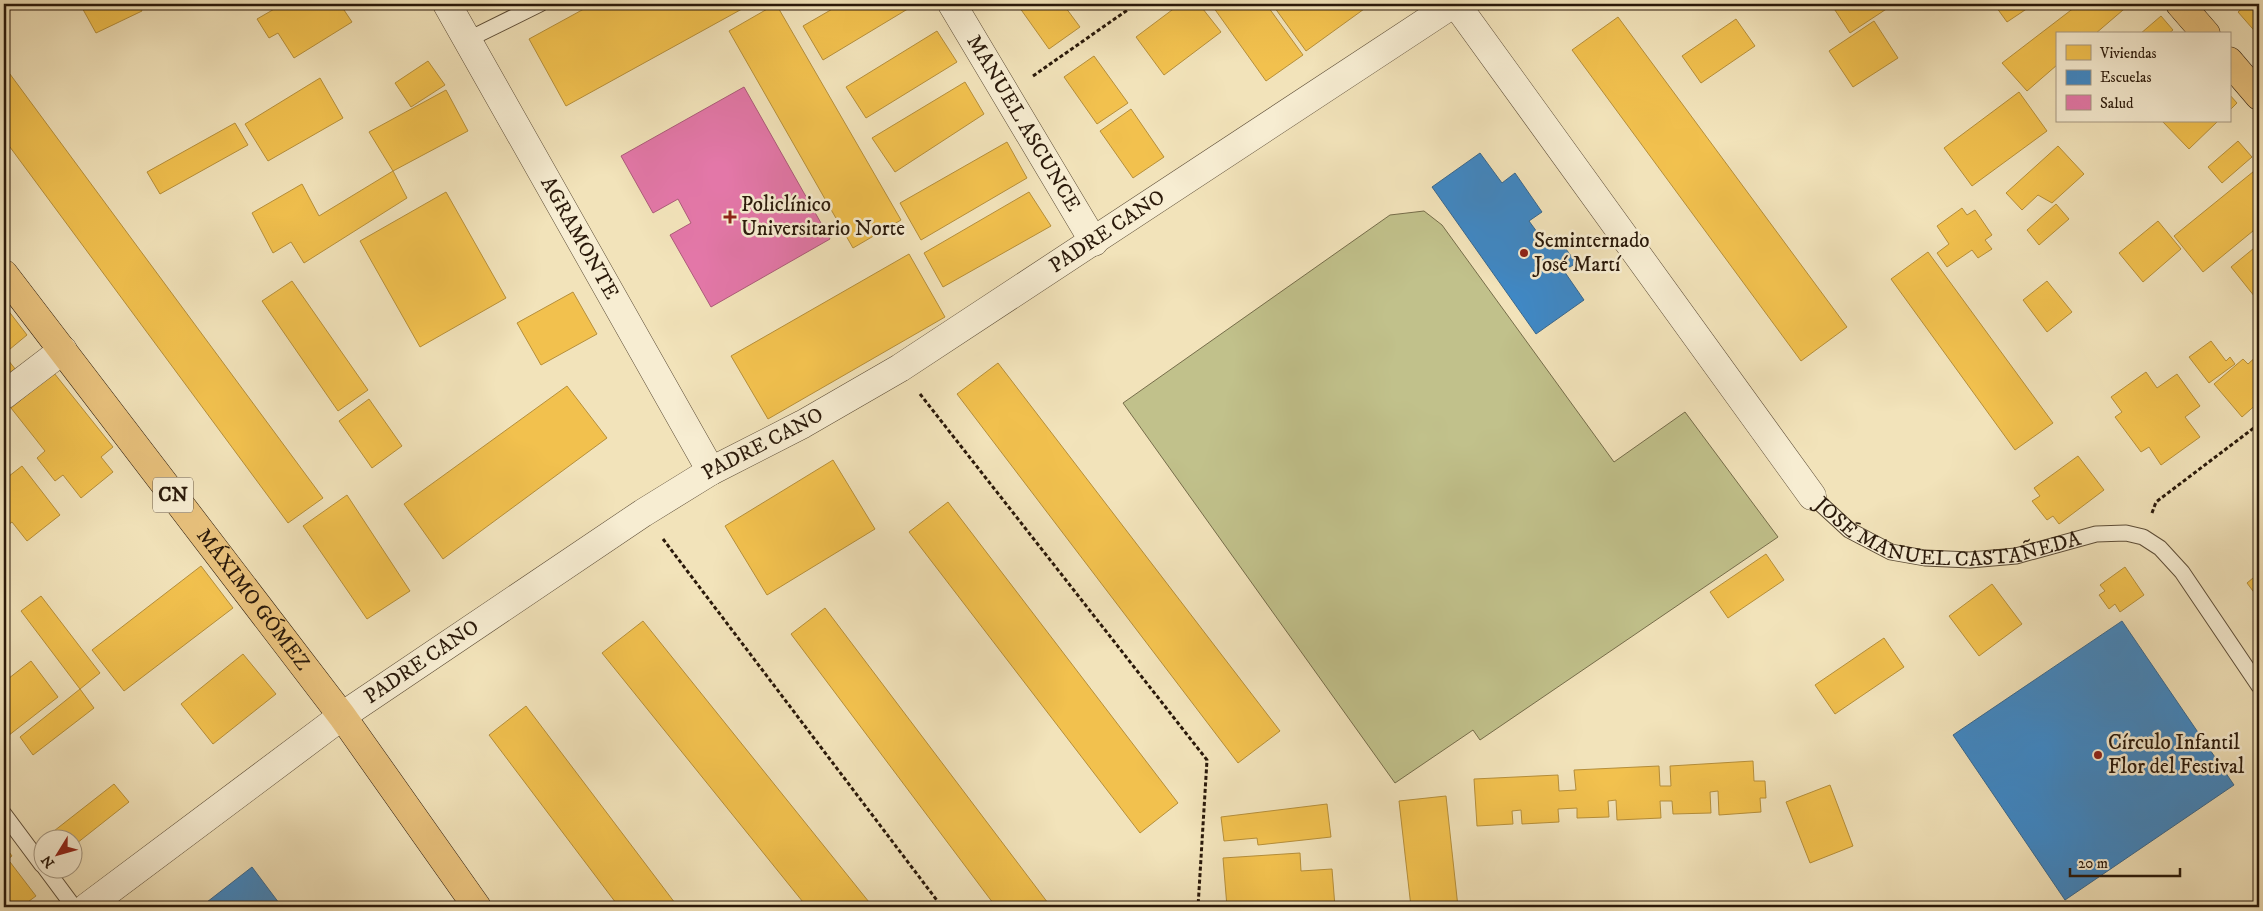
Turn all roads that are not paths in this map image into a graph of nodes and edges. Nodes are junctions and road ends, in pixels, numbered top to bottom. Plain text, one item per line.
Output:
1 (447, 4) edge
2 (540, 4) edge
3 (952, 4) edge
4 (1455, 4) edge
5 (2180, 4) edge
6 (2204, 32) edge
7 (467, 40) junction
8 (2230, 62) edge
9 (2259, 96) edge
10 (1094, 242) junction
11 (4, 274) edge
12 (63, 350) junction
13 (4, 395) edge
14 (711, 471) junction
15 (1812, 496) joint
16 (2259, 686) edge
17 (342, 716) junction
18 (4, 814) edge
19 (32, 852) edge
20 (52, 878) edge
21 (74, 907) edge
22 (86, 907) edge
23 (477, 907) edge

1 - 7 street, AGRAMONTE
2 - 7 lane
3 - 10 street, MANUEL ASCUNCE
4 - 10 street, PADRE CANO
4 - 15 street, JOSÉ MANUEL CASTAÑEDA
5 - 6 main road
7 - 14 street, AGRAMONTE
8 - 9 main road
10 - 14 street, PADRE CANO
11 - 12 main road, MÁXIMO GÓMEZ / CN
12 - 13 street
12 - 17 main road, MÁXIMO GÓMEZ / CN
14 - 17 street, PADRE CANO
15 - 16 lane, JOSÉ MANUEL CASTAÑEDA
17 - 22 street, PADRE CANO
17 - 23 main road, MÁXIMO GÓMEZ / CN
18 - 19 lane
20 - 21 lane

